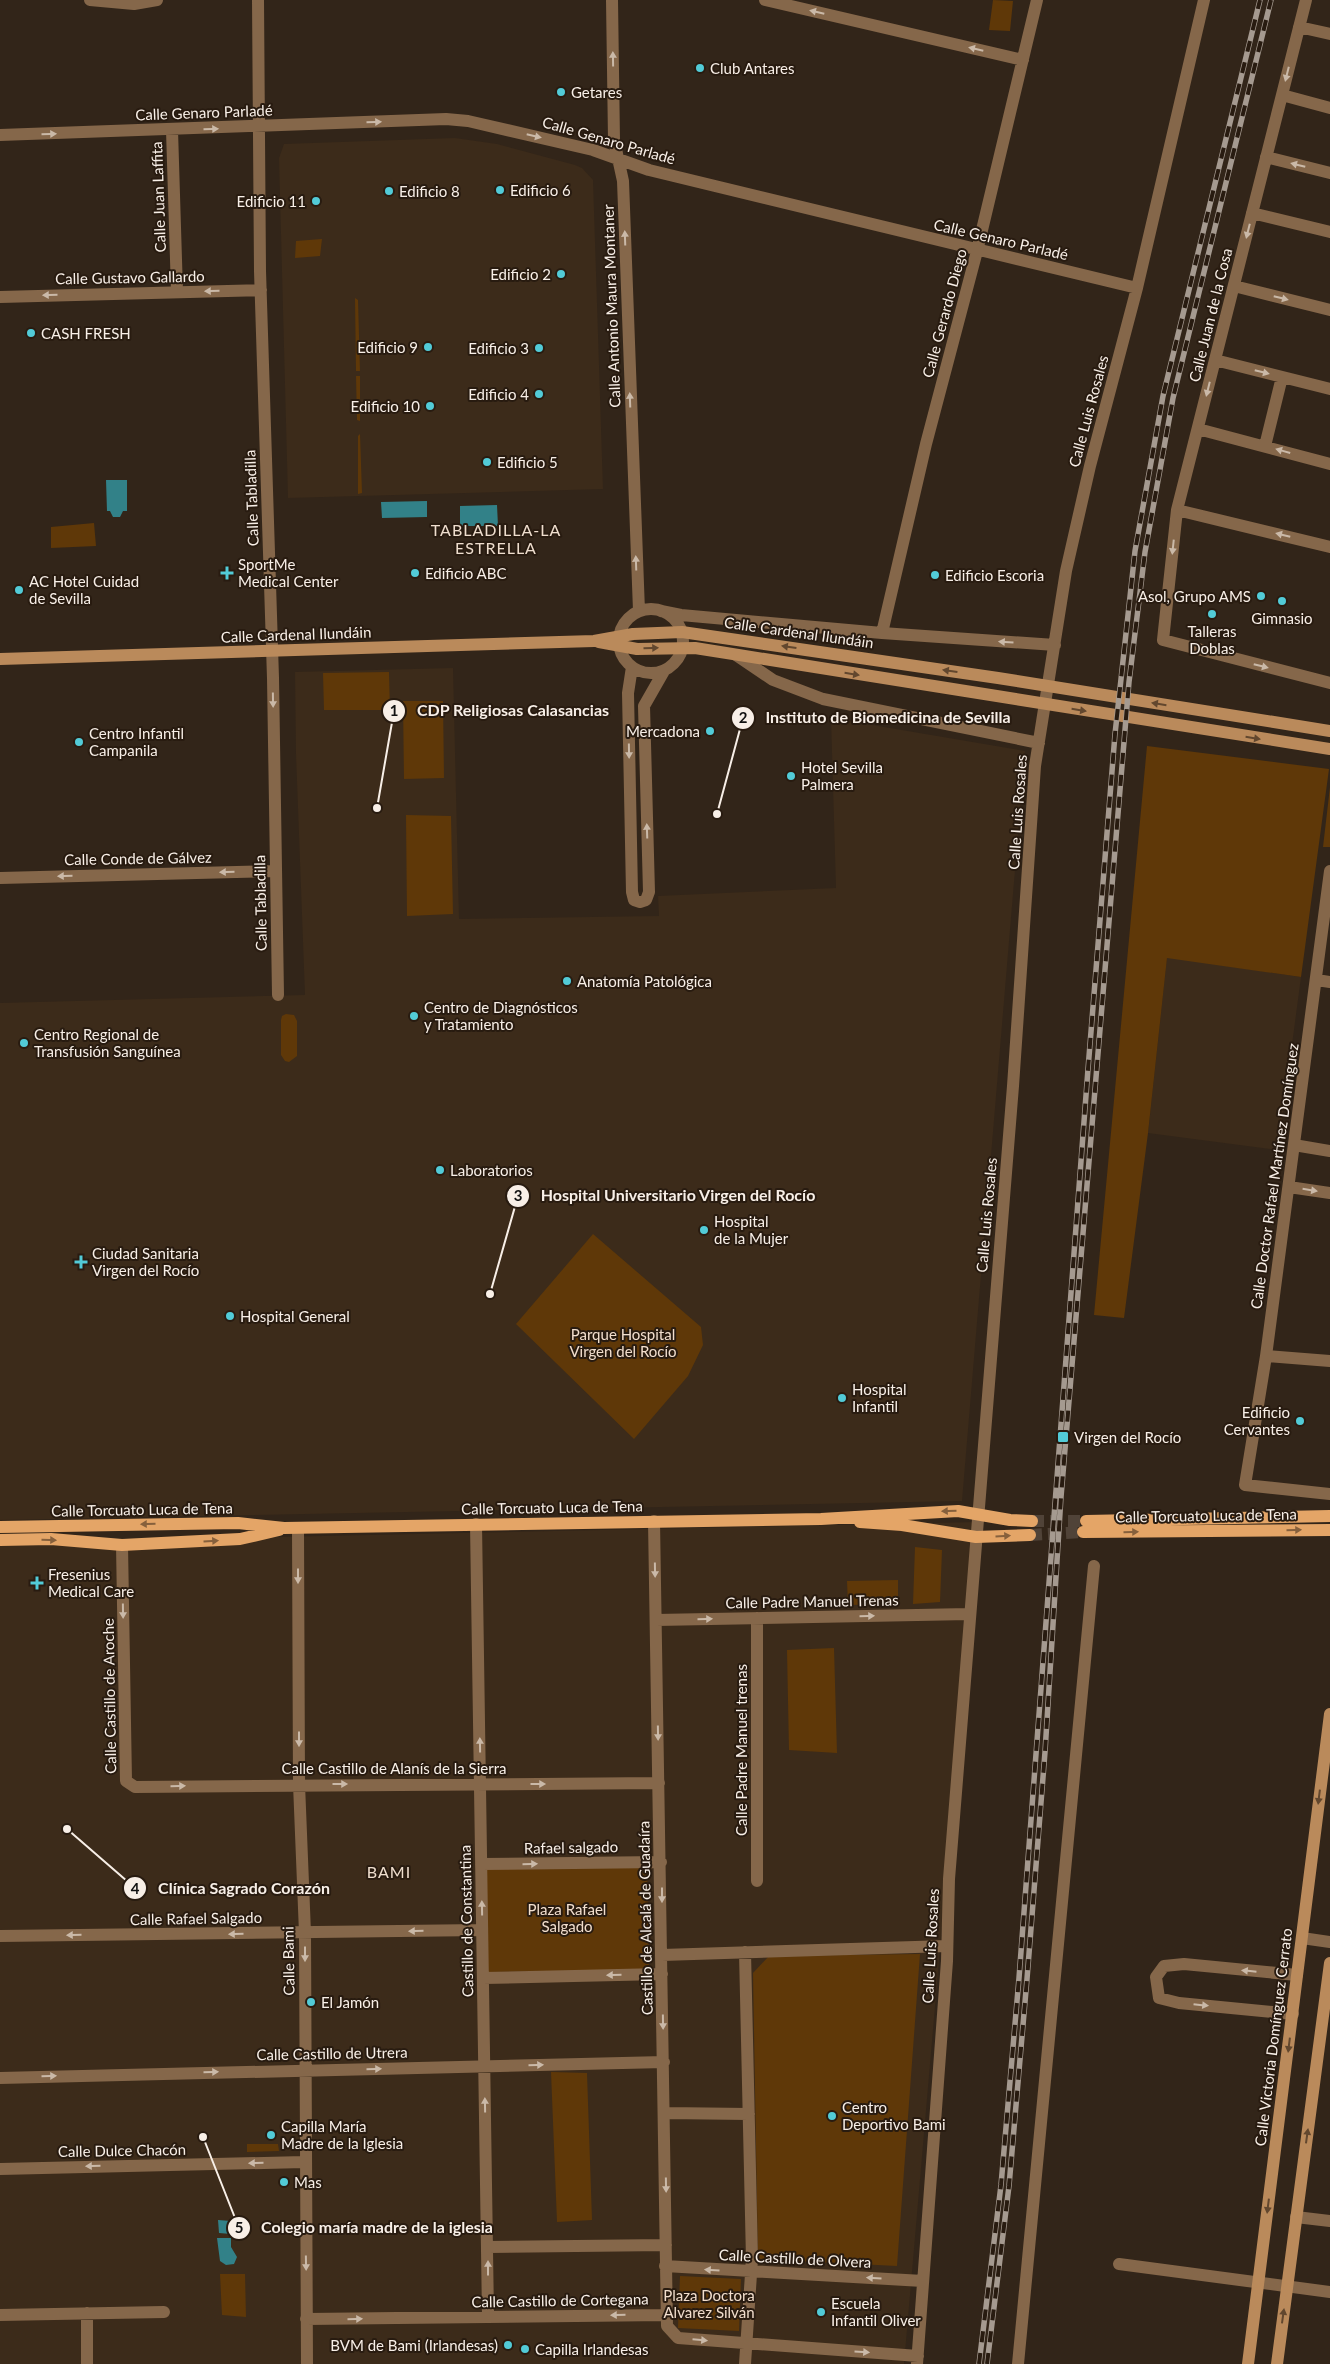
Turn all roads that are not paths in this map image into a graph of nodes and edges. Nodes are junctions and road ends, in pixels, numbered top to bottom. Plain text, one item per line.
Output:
1 (90, 0) edge
2 (157, 0) edge
3 (258, 0) edge
4 (612, 0) edge
5 (768, 0) edge
6 (1037, 0) edge
7 (1204, 0) edge
8 (1306, 0) edge
9 (1299, 26) junction
10 (1330, 34) edge
11 (1023, 60) junction
12 (1282, 95) junction
13 (1330, 108) edge
14 (257, 127) junction
15 (172, 130) junction
16 (0, 135) edge
17 (1266, 157) junction
18 (619, 160) junction
19 (1330, 173) edge
20 (1252, 213) junction
21 (1330, 232) edge
22 (977, 251) junction
23 (1234, 286) junction
24 (1137, 288) junction
25 (261, 290) junction
26 (177, 292) junction
27 (0, 297) edge
28 (1330, 310) edge
29 (1215, 360) junction
30 (1282, 377) junction
31 (1330, 389) edge
32 (1198, 429) junction
33 (1265, 446) junction
34 (1330, 464) edge
35 (1177, 510) junction
36 (1330, 547) edge
37 (639, 611) junction
38 (661, 611) junction
39 (682, 632) junction
40 (882, 634) junction
41 (619, 642) junction
42 (1055, 645) junction
43 (683, 647) junction
44 (272, 651) junction
45 (736, 656) junction
46 (0, 659) edge
47 (632, 667) junction
48 (664, 671) junction
49 (1330, 683) edge
50 (1330, 730) edge
51 (1038, 743) junction
52 (1330, 749) edge
53 (648, 866) junction
54 (631, 867) junction
55 (276, 871) junction
56 (1330, 871) edge
57 (0, 878) edge
58 (1324, 981) edge
59 (278, 995) dead end
60 (1294, 1145) junction
61 (1330, 1151) edge
62 (1289, 1187) junction
63 (1330, 1193) edge
64 (1266, 1356) junction
65 (1330, 1362) edge
66 (1330, 1494) edge
67 (1330, 1516) edge
68 (977, 1517) junction
69 (820, 1519) junction
70 (654, 1521) junction
71 (1032, 1521) tunnel mouth
72 (476, 1524) junction
73 (0, 1527) edge
74 (284, 1528) junction
75 (298, 1528) junction
76 (1330, 1530) edge
77 (1030, 1535) tunnel mouth
78 (976, 1537) junction
79 (0, 1540) edge
80 (122, 1545) junction
81 (1094, 1566) dead end
82 (969, 1614) junction
83 (758, 1618) junction
84 (656, 1620) junction
85 (1330, 1714) edge
86 (660, 1783) junction
87 (299, 1784) junction
88 (480, 1784) junction
89 (130, 1785) joint
90 (661, 1862) junction
91 (481, 1864) junction
92 (757, 1881) dead end
93 (482, 1930) junction
94 (304, 1933) junction
95 (0, 1936) edge
96 (1302, 1938) junction
97 (1330, 1942) edge
98 (947, 1946) junction
99 (746, 1952) junction
100 (662, 1956) junction
101 (1330, 1963) edge
102 (662, 1974) junction
103 (1298, 1975) junction
104 (483, 1978) junction
105 (1292, 2014) junction
106 (664, 2062) junction
107 (484, 2067) junction
108 (306, 2070) junction
109 (0, 2078) edge
110 (665, 2113) junction
111 (749, 2114) junction
112 (304, 2162) junction
113 (0, 2168) edge
114 (1296, 2217) junction
115 (1330, 2221) edge
116 (666, 2245) junction
117 (488, 2247) junction
118 (1119, 2264) dead end
119 (666, 2266) junction
120 (751, 2272) junction
121 (923, 2281) junction
122 (1258, 2283) junction
123 (1287, 2287) junction
124 (1330, 2292) edge
125 (164, 2312) dead end
126 (87, 2313) junction
127 (0, 2315) edge
128 (666, 2315) junction
129 (488, 2316) junction
130 (306, 2319) junction
131 (746, 2344) junction
132 (917, 2360) edge
133 (87, 2364) edge
134 (307, 2364) edge
135 (745, 2364) edge
136 (1018, 2364) edge
137 (1248, 2364) edge
138 (1277, 2364) edge

1 - 2 street
3 - 14 street, Calle Tabladilla
18 -> 4 street, Calle Antonio Maura Montaner
11 -> 5 street
6 - 11 street, Calle Gerardo Diego
7 - 24 street, Calle Luis Rosales
8 - 9 street, Calle Juan de la Cosa
9 - 10 street
9 -> 12 street, Calle Juan de la Cosa
11 - 22 street, Calle Gerardo Diego
12 - 13 street
12 - 17 street, Calle Juan de la Cosa
15 -> 14 street, Calle Genaro Parladé
14 -> 18 street, Calle Genaro Parladé
14 - 25 street, Calle Tabladilla
16 -> 15 street, Calle Genaro Parladé
15 - 26 street, Calle Juan Laffita
19 -> 17 street
17 - 20 street, Calle Juan de la Cosa
18 - 22 street, Calle Genaro Parladé
37 -> 18 street, Calle Antonio Maura Montaner
20 - 21 street
20 -> 23 street, Calle Juan de la Cosa
22 - 24 street, Calle Genaro Parladé
22 - 40 street, Calle Gerardo Diego
23 -> 28 street
23 - 29 street, Calle Juan de la Cosa
24 - 42 street, Calle Luis Rosales
25 -> 26 street, Calle Gustavo Gallardo
25 - 44 street, Calle Tabladilla
26 -> 27 street, Calle Gustavo Gallardo
29 -> 30 street
29 -> 32 street, Calle Juan de la Cosa
30 - 31 street
30 - 33 street
32 - 33 street
32 - 35 street, Calle Juan de la Cosa
34 -> 33 street
36 -> 35 street
35 -> 49 street, Calle Juan de la Cosa
37 - 38 street, Calle Cardenal Ilundáin
37 - 41 street
38 - 39 street
38 - 40 street, Calle Cardenal Ilundáin
39 - 41 main road, Calle Cardenal Ilundáin
39 - 43 street
50 -> 39 main road, Calle Cardenal Ilundáin
42 -> 40 street, Calle Cardenal Ilundáin
41 -> 43 main road, Calle Cardenal Ilundáin
41 - 44 main road, Calle Cardenal Ilundáin
41 - 47 street
42 - 51 street, Calle Luis Rosales
43 - 45 main road, Calle Cardenal Ilundáin
43 - 48 street
44 - 46 main road, Calle Cardenal Ilundáin
44 -> 55 street, Calle Tabladilla
45 - 51 street, Calle Cardenal Ilundáin
45 -> 52 main road, Calle Cardenal Ilundáin
47 - 48 street
47 -> 54 street
53 -> 48 street
51 - 68 street, Calle Luis Rosales
53 - 54 street
53 - 54 street
55 -> 57 street, Calle Conde de Gálvez
55 - 59 street, Calle Tabladilla
56 - 58 street, Calle Doctor Rafael Martínez Domínguez
58 - 60 street, Calle Doctor Rafael Martínez Domínguez
60 - 61 street
60 - 62 street, Calle Doctor Rafael Martínez Domínguez
62 -> 63 street
62 - 64 street, Calle Doctor Rafael Martínez Domínguez
64 - 65 street
64 - 66 street, Calle Doctor Rafael Martínez Domínguez
67 -> 76 main road, Calle Torcuato Luca de Tena
68 -> 69 main road, Calle Torcuato Luca de Tena
68 - 71 main road, Calle Torcuato Luca de Tena
68 - 78 street, Calle Luis Rosales
69 - 70 main road, Calle Torcuato Luca de Tena
69 - 78 main road, Calle Torcuato Luca de Tena
70 - 72 main road, Calle Torcuato Luca de Tena
70 -> 84 street, Castillo de Alcalá de Guadaíra
72 - 75 main road, Calle Torcuato Luca de Tena
88 -> 72 street, Castillo de Constantina
74 -> 73 main road, Calle Torcuato Luca de Tena
74 - 75 main road, Calle Torcuato Luca de Tena
80 -> 74 main road, Calle Torcuato Luca de Tena
75 -> 87 street, Calle Bami
78 -> 77 main road, Calle Torcuato Luca de Tena
78 - 82 street, Calle Luis Rosales
79 -> 80 main road, Calle Torcuato Luca de Tena
80 -> 89 street, Calle Castillo de Aroche
81 - 136 street
83 -> 82 street, Calle Padre Manuel Trenas
82 - 98 street, Calle Luis Rosales
84 -> 83 street, Calle Padre Manuel Trenas
83 - 92 street, Calle Padre Manuel trenas
84 -> 86 street, Castillo de Alcalá de Guadaíra
85 -> 96 main road, Calle Victoria Domínguez Cerrato
88 -> 86 street, Calle Castillo de Alanís de la Sierra
86 - 90 street, Castillo de Alcalá de Guadaíra
87 -> 88 street, Calle Castillo de Alanís de la Sierra
89 -> 87 street, Calle Castillo de Alanís de la Sierra
87 - 94 street, Calle Bami
88 - 91 street, Castillo de Constantina
91 -> 90 street, Rafael salgado
90 -> 100 street, Castillo de Alcalá de Guadaíra
93 -> 91 street, Castillo de Constantina
93 -> 94 street, Calle Rafael Salgado
93 - 104 street, Castillo de Constantina
94 -> 95 street, Calle Rafael Salgado
94 -> 108 street, Calle Bami
96 - 97 street
96 - 103 main road, Calle Victoria Domínguez Cerrato
98 - 99 street
98 - 121 street, Calle Luis Rosales
99 - 100 street
99 - 111 street
100 - 102 street, Castillo de Alcalá de Guadaíra
114 -> 101 main road
102 -> 104 street
102 -> 106 street, Castillo de Alcalá de Guadaíra
103 - 105 main road, Calle Victoria Domínguez Cerrato
103 -> 105 street
104 - 107 street, Castillo de Constantina
105 -> 122 main road, Calle Victoria Domínguez Cerrato
107 -> 106 street, Calle Castillo de Utrera
106 - 110 street, Castillo de Alcalá de Guadaíra
108 -> 107 street, Calle Castillo de Utrera
117 -> 107 street, Castillo de Constantina
109 -> 108 street, Calle Castillo de Utrera
108 - 112 street, Calle Bami
110 - 111 street
110 -> 116 street, Castillo de Alcalá de Guadaíra
111 - 120 street
112 -> 113 street, Calle Dulce Chacón
112 -> 130 street, Calle Bami
114 - 115 street
114 - 123 main road
116 - 117 street
116 - 119 street, Castillo de Alcalá de Guadaíra
129 -> 117 street, Castillo de Constantina
118 - 122 street
120 -> 119 street, Calle Castillo de Olvera
119 - 128 street, Castillo de Alcalá de Guadaíra
121 -> 120 street, Calle Castillo de Olvera
120 - 131 street
121 - 132 street, Calle Luis Rosales
122 - 123 street
122 - 137 main road, Calle Victoria Domínguez Cerrato
123 - 124 street
138 -> 123 main road
125 - 126 street
126 - 127 street
126 - 133 street
128 -> 129 street, Calle Castillo de Cortegana
128 -> 131 street, Calle Castillo de Cortegana
130 -> 129 street, Calle Castillo de Cortegana
130 - 134 street, Calle Bami
131 -> 132 street, Calle Castillo de Cortegana
131 - 135 street

